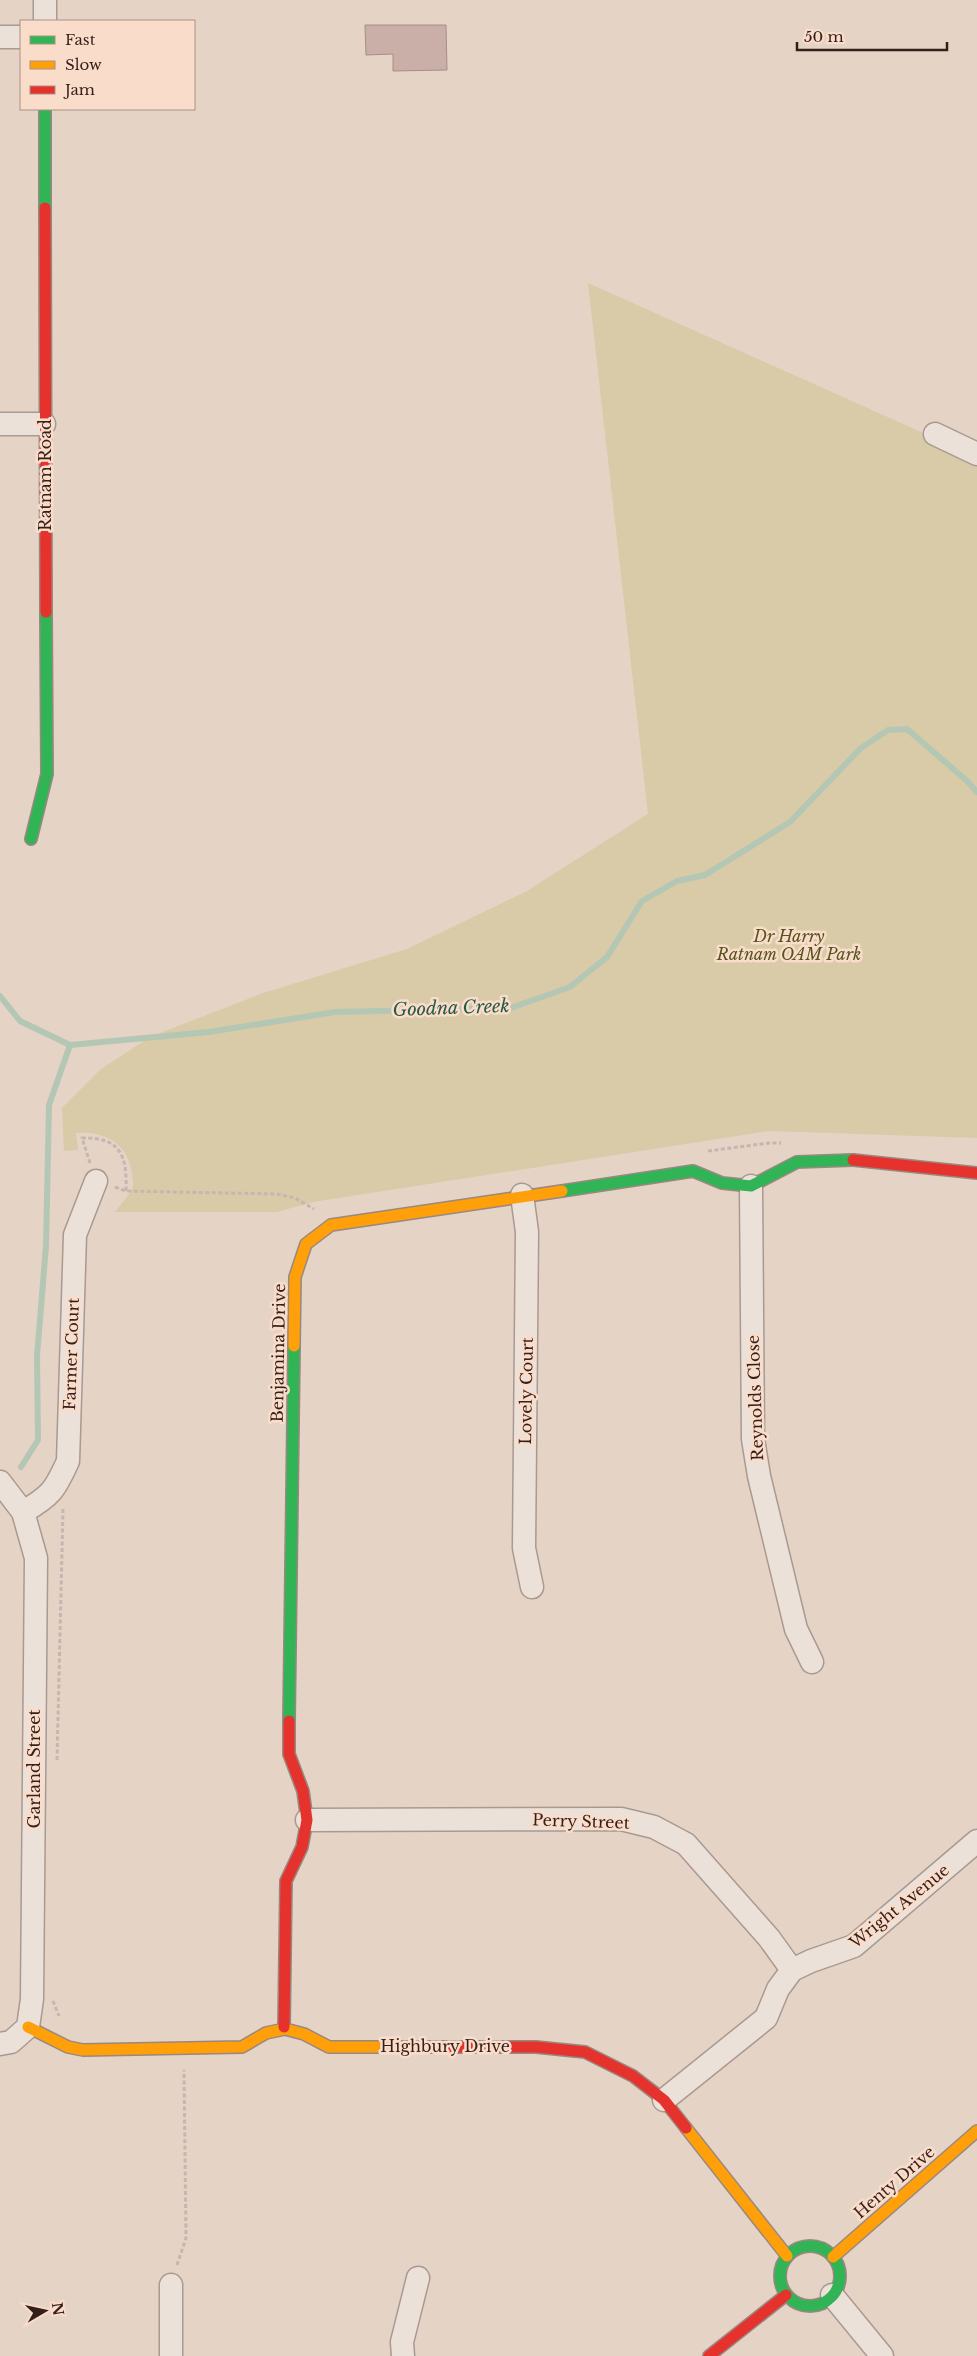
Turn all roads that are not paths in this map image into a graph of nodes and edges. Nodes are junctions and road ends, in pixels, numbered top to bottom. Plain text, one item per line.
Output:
1 (45, 0) edge
2 (45, 20) edge
3 (0, 37) edge
4 (20, 37) edge
5 (45, 110) edge
6 (0, 424) edge
7 (44, 424) junction
8 (934, 434) dead end
9 (975, 446) edge
10 (30, 839) dead end
11 (977, 1173) edge
12 (96, 1181) road end
13 (752, 1186) junction
14 (522, 1195) junction
15 (0, 1482) edge
16 (23, 1512) junction
17 (532, 1587) dead end
18 (812, 1662) dead end
19 (307, 1820) junction
20 (977, 1841) edge
21 (792, 1970) junction
22 (28, 2027) junction
23 (284, 2027) junction
24 (0, 2044) edge
25 (664, 2100) junction
26 (977, 2131) edge
27 (787, 2256) junction
28 (833, 2257) junction
29 (418, 2278) dead end
30 (171, 2285) road end
31 (786, 2295) junction
32 (832, 2296) junction
33 (172, 2356) edge
34 (403, 2356) edge
35 (709, 2356) edge
36 (882, 2356) edge

1 - 2 street
3 - 4 street
5 - 7 street, Ratnam Road
6 - 7 street
7 - 10 street, Ratnam Road
8 - 9 street
11 - 13 street
12 - 16 street, Farmer Court
13 - 14 street, Benjamina Drive
13 - 18 street, Reynolds Close
14 - 17 street, Lovely Court
14 - 19 street, Benjamina Drive
15 - 16 street
16 - 22 street, Garland Street
19 - 21 street, Perry Street
19 - 23 street, Benjamina Drive
20 - 21 street, Wright Avenue
21 - 25 street
22 - 23 street
22 - 24 street
23 - 25 street, Highbury Drive
25 - 27 street, Highbury Drive
26 - 28 street, Henty Drive
27 - 28 street
27 - 31 street
28 - 32 street
29 - 34 street
30 - 33 street
31 - 32 street
31 - 35 street
32 - 36 street

